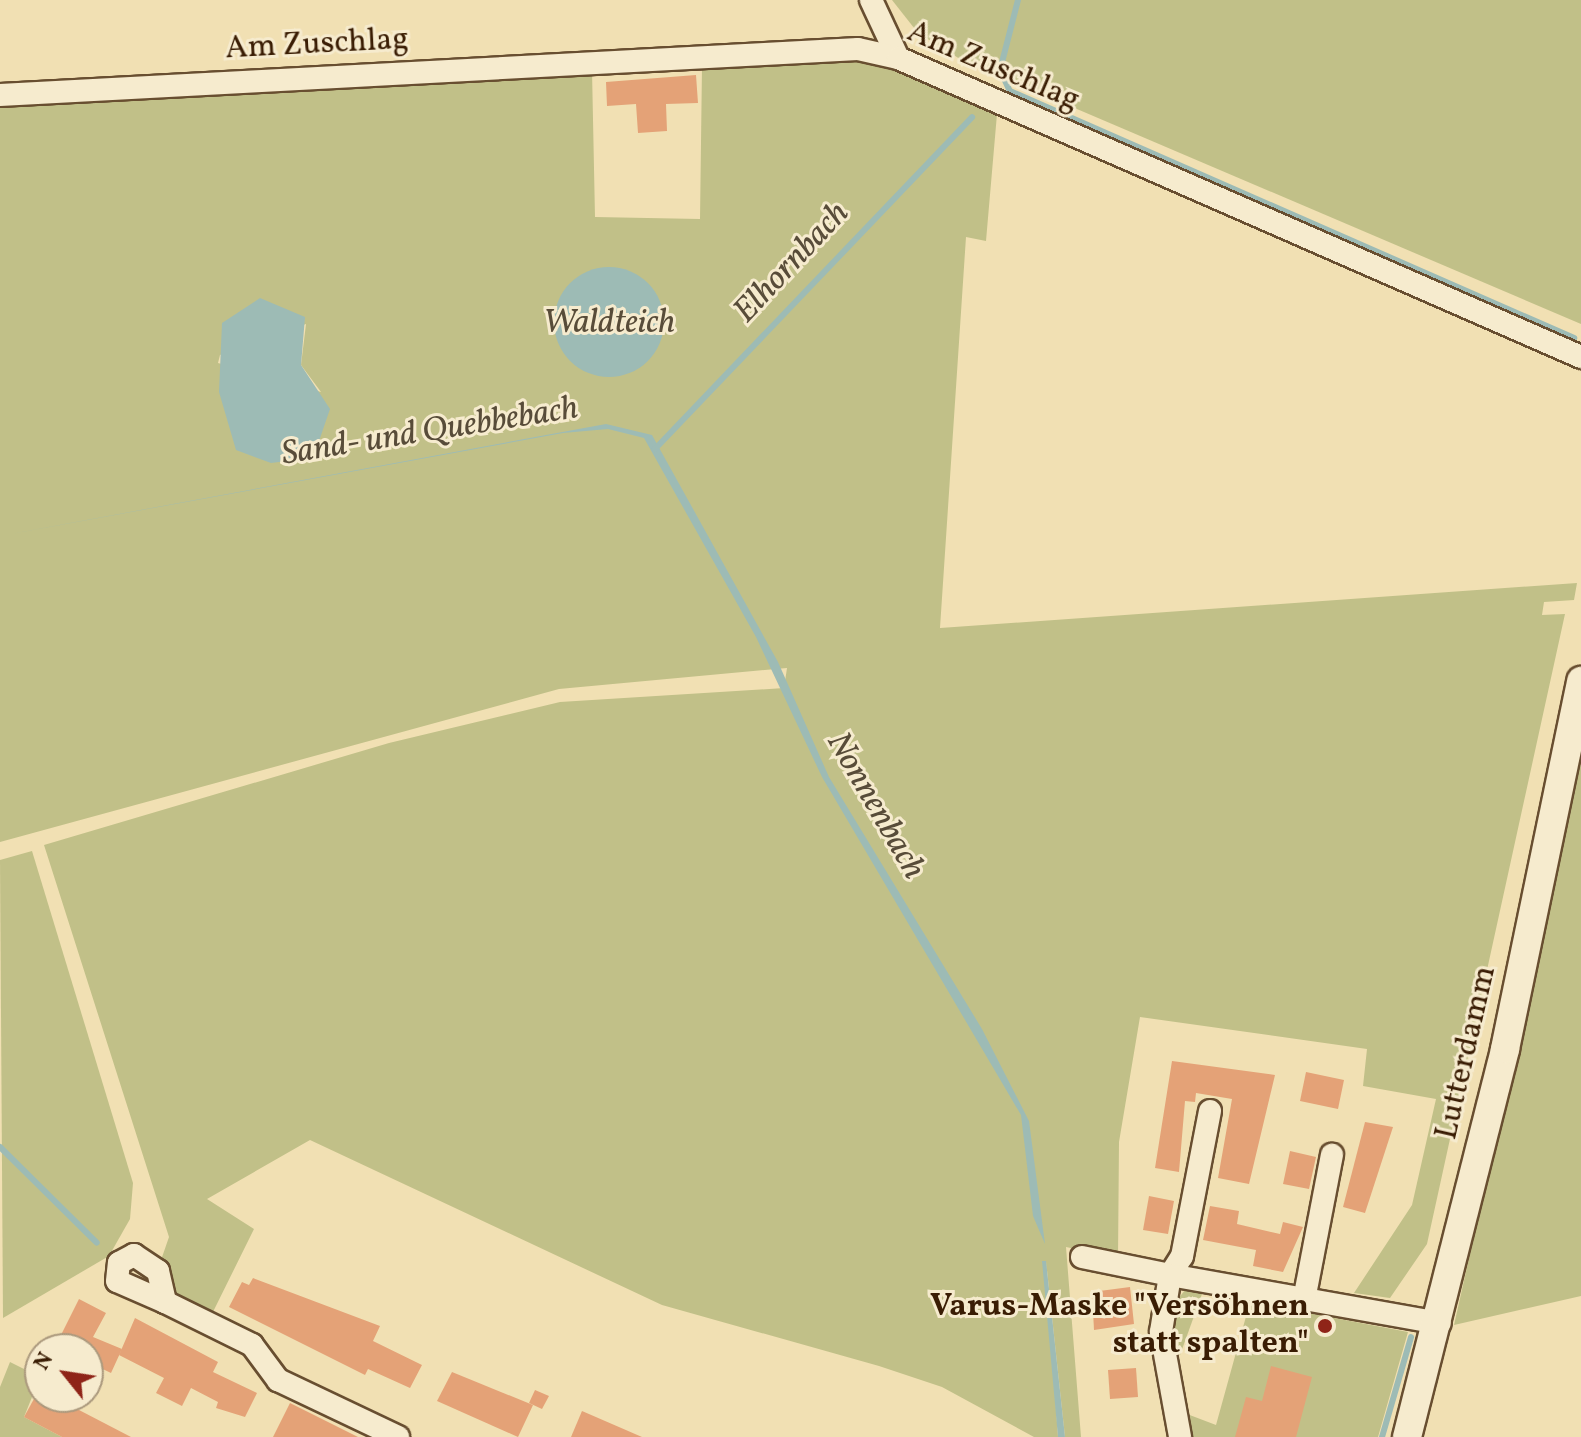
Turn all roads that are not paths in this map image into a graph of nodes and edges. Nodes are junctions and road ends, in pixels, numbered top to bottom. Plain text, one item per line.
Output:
1 (871, 0) edge
2 (898, 58) junction
3 (0, 95) edge
4 (1581, 357) edge
5 (1581, 681) edge
6 (1574, 752) edge
7 (1210, 1111) dead end
8 (1332, 1155) dead end
9 (1082, 1257) dead end
10 (1170, 1275) junction
11 (1304, 1300) junction
12 (165, 1302) dead end
13 (1440, 1323) junction
14 (398, 1437) edge
15 (1180, 1437) edge
16 (1407, 1437) edge

1 - 2 street
2 - 3 street, Am Zuschlag
2 - 4 street, Am Zuschlag
5 - 6 street, Lutterdamm
6 - 13 street, Lutterdamm
7 - 10 street
8 - 11 street
9 - 10 street
10 - 11 street
10 - 15 street
11 - 13 street
12 - 14 street
13 - 16 street, Lutterdamm

